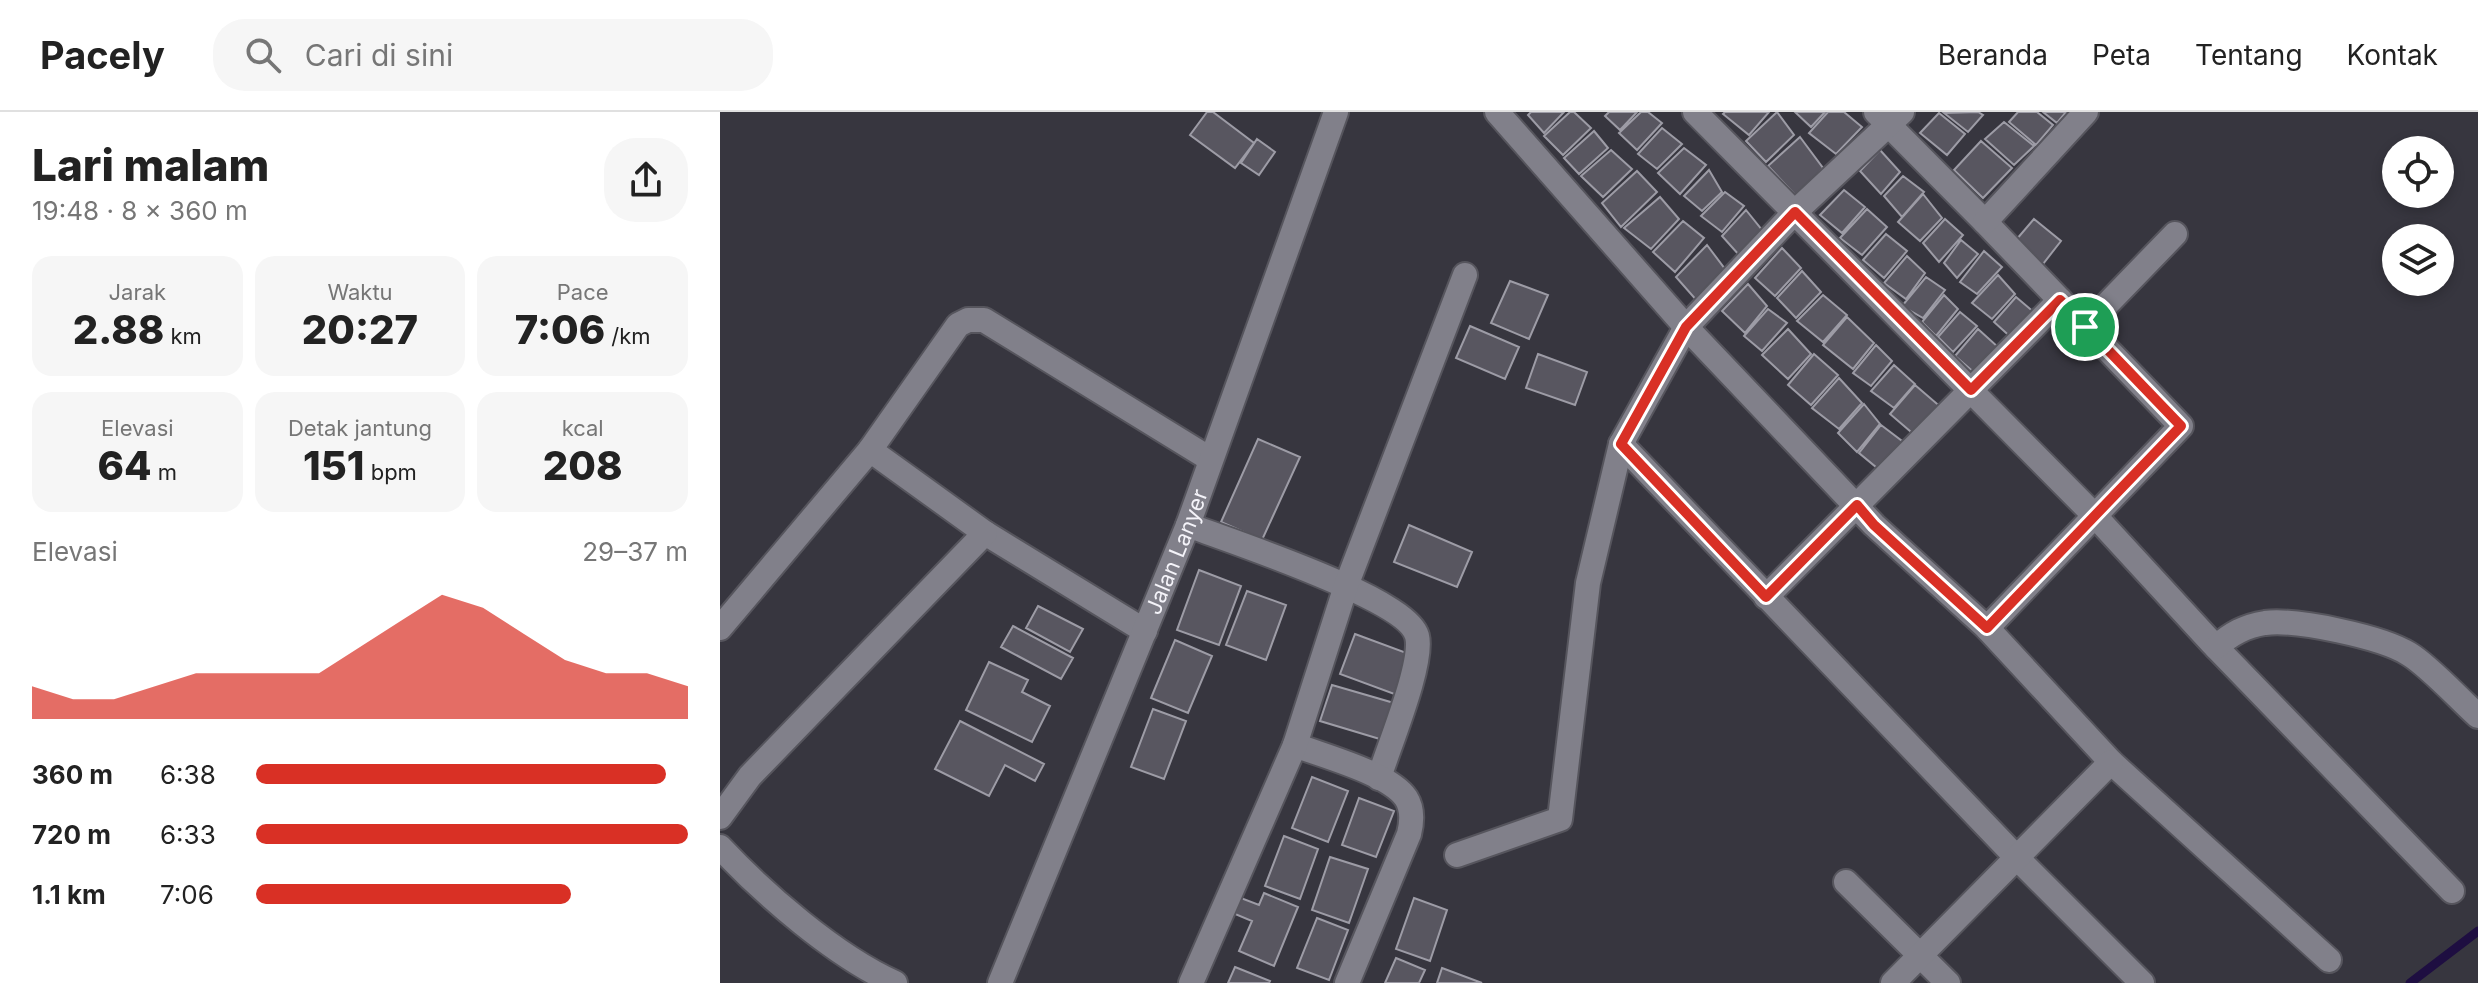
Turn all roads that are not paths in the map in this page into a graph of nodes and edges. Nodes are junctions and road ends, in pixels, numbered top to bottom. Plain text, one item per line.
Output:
1 (1336, 112) edge
2 (1497, 112) edge
3 (1695, 112) edge
4 (2086, 112) edge
5 (1889, 116) edge
6 (1795, 212) junction
7 (1985, 222) junction
8 (2175, 234) dead end
9 (1465, 275) dead end
10 (2060, 300) junction
11 (1686, 327) junction
12 (2085, 327) junction
13 (1971, 390) junction
14 (1621, 444) junction
15 (870, 450) junction
16 (1210, 459) junction
17 (1857, 505) junction
18 (2096, 517) junction
19 (1188, 525) junction
20 (985, 533) junction
21 (1346, 586) junction
22 (1766, 597) junction
23 (720, 628) edge
24 (1987, 628) junction
25 (1145, 631) junction
26 (2216, 647) junction
27 (2478, 716) edge
28 (1295, 745) junction
29 (2111, 762) junction
30 (1379, 778) junction
31 (720, 817) edge
32 (720, 847) edge
33 (1457, 855) dead end
34 (2018, 859) junction
35 (1846, 882) dead end
36 (2452, 891) dead end
37 (1920, 955) junction
38 (2329, 960) dead end
39 (895, 983) edge
40 (1000, 983) edge
41 (1191, 983) edge
42 (1347, 983) edge
43 (1893, 983) edge
44 (1948, 983) edge
45 (2142, 983) edge

1 - 16 street, Jalan Lanyer
2 - 11 street
3 - 6 street
4 - 7 street
5 - 6 street
5 - 7 street
6 - 11 street
6 - 13 street
7 - 10 street
8 - 12 street
9 - 21 street
10 - 12 street
10 - 13 street
11 - 14 street
11 - 17 street
12 - 18 street
13 - 17 street
13 - 18 street
14 - 22 street
14 - 33 street
15 - 16 street
15 - 20 street
15 - 23 street
16 - 19 street, Jalan Lanyer
17 - 22 street
17 - 24 street
18 - 24 street
18 - 26 street
19 - 21 street
19 - 25 street, Jalan Lanyer
20 - 25 street
20 - 31 street
21 - 28 street
21 - 30 street
22 - 34 street
24 - 29 street
25 - 40 street, Jalan Lanyer
26 - 27 street
26 - 36 street
28 - 30 street
28 - 41 street
29 - 34 street
29 - 38 street
30 - 42 street
32 - 39 street
34 - 37 street
34 - 45 street
35 - 37 street
37 - 43 street
37 - 44 street

